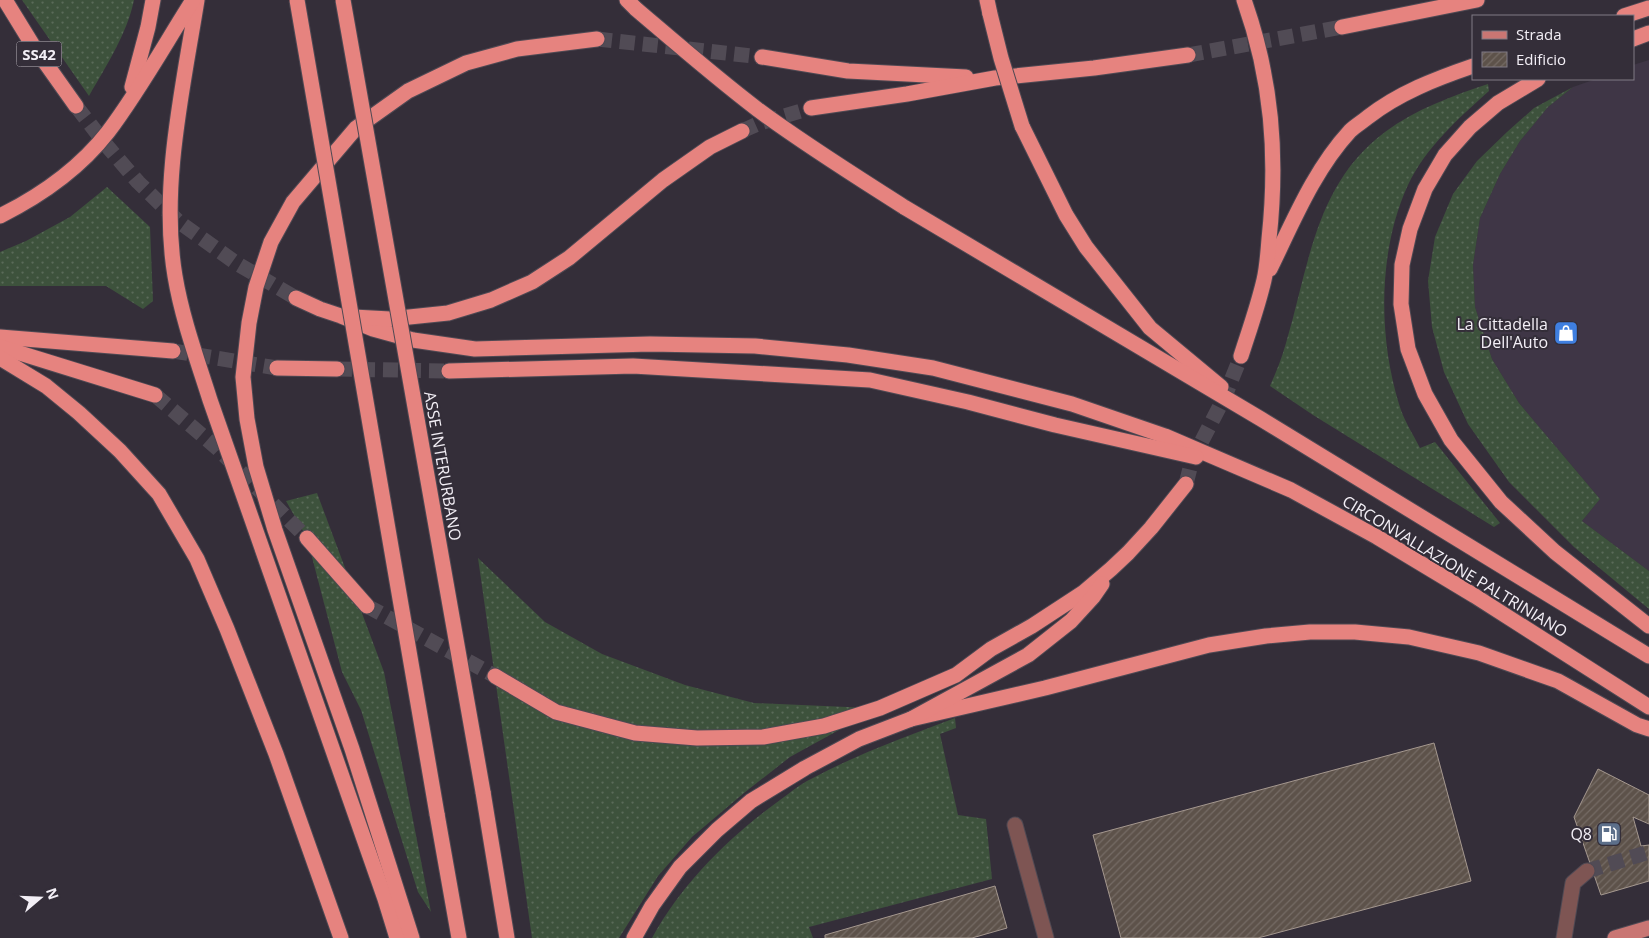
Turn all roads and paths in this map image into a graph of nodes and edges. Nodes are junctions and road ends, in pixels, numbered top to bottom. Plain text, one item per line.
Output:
1 (5, 0) edge
2 (153, 0) edge
3 (193, 0) edge
4 (198, 0) edge
5 (297, 0) edge
6 (344, 0) edge
7 (1244, 0) edge
8 (1462, 0) edge
9 (1477, 0) edge
10 (632, 4) edge
11 (1444, 6) junction
12 (988, 7) edge
13 (1649, 8) edge
14 (1627, 15) edge
15 (1342, 27) tunnel mouth
16 (1649, 33) edge
17 (597, 39) tunnel mouth
18 (1634, 39) edge
19 (1188, 56) tunnel mouth
20 (762, 57) tunnel mouth
21 (1472, 66) edge
22 (994, 78) junction
23 (1536, 80) edge
24 (128, 102) junction
25 (76, 106) tunnel mouth
26 (811, 108) tunnel mouth
27 (742, 131) tunnel mouth
28 (0, 216) edge
29 (1265, 279) junction
30 (296, 298) tunnel mouth
31 (341, 316) junction
32 (0, 337) edge
33 (0, 347) edge
34 (173, 351) tunnel mouth
35 (1241, 356) tunnel mouth
36 (0, 358) edge
37 (277, 368) tunnel mouth
38 (337, 369) tunnel mouth
39 (449, 371) tunnel mouth
40 (155, 395) tunnel mouth
41 (1261, 419) junction
42 (1237, 466) junction
43 (1186, 484) tunnel mouth
44 (307, 538) tunnel mouth
45 (1112, 569) junction
46 (367, 606) tunnel mouth
47 (1649, 626) edge
48 (1649, 656) edge
49 (495, 676) tunnel mouth
50 (1649, 707) edge
51 (911, 719) junction
52 (1649, 729) edge
53 (1015, 825) dead end
54 (1587, 871) tunnel mouth
55 (1649, 928) edge
56 (341, 938) edge
57 (397, 938) edge
58 (412, 938) edge
59 (459, 938) edge
60 (507, 938) edge
61 (634, 938) edge
62 (1046, 938) edge
63 (1564, 938) edge
64 (1615, 938) edge

1 - 25 highway, SS42
2 - 24 highway
3 - 24 highway
4 - 57 highway
5 - 59 highway, bridge
6 - 60 highway, ASSE INTERURBANO, bridge
7 - 29 highway
8 - 11 highway
9 - 11 highway
10 - 41 highway, bridge
11 - 15 highway
12 - 41 highway, bridge
13 - 14 highway
16 - 18 highway
17 - 58 highway
19 - 22 highway
20 - 22 highway
21 - 29 highway
22 - 26 highway
23 - 47 highway
24 - 28 highway
27 - 31 highway
29 - 35 highway
30 - 31 highway
31 - 42 highway
32 - 34 highway
33 - 40 highway
36 - 56 highway
37 - 38 highway
39 - 42 highway
41 - 48 highway, CIRCONVALLAZIONE PALTRINIANO
42 - 50 highway, CIRCONVALLAZIONE PALTRINIANO
43 - 45 highway
44 - 46 highway
45 - 49 highway
45 - 51 highway
51 - 52 highway
51 - 61 highway
53 - 62 street
54 - 63 street
55 - 64 main road

